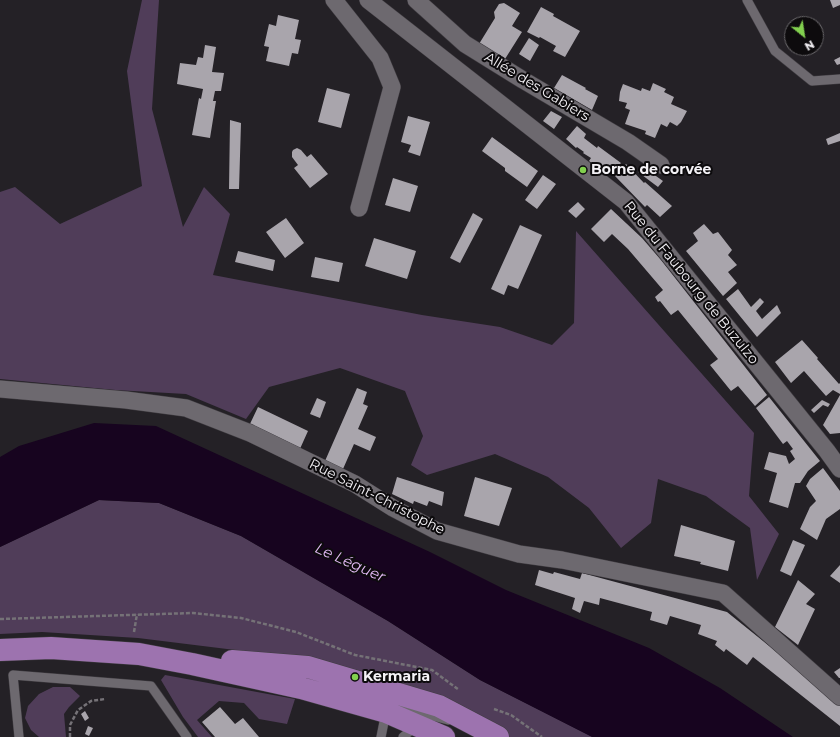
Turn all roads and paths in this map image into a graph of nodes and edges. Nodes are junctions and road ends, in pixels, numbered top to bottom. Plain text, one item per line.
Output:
1 (334, 0) edge
2 (368, 0) edge
3 (747, 0) edge
4 (418, 1) edge
5 (840, 79) edge
6 (661, 166) dead end
7 (359, 208) dead end
8 (0, 389) edge
9 (838, 461) edge
10 (0, 650) edge
11 (139, 654) junction
12 (840, 697) edge
13 (106, 699) dead end
14 (386, 712) junction
15 (410, 731) edge
16 (494, 734) edge
17 (19, 737) edge
18 (70, 737) edge
19 (187, 737) edge
20 (381, 737) edge
21 (444, 737) edge

1 - 7 street
2 - 9 street, Rue du Faubourg de Buzulzo
3 - 5 lane
4 - 6 street, Allée des Gabiers
8 - 12 street, Rue Saint-Christophe
10 - 11 main road
11 - 14 main road
11 - 16 main road
13 - 18 path
14 - 15 main road
14 - 16 lane
14 - 20 lane
15 - 21 main road
17 - 19 lane

